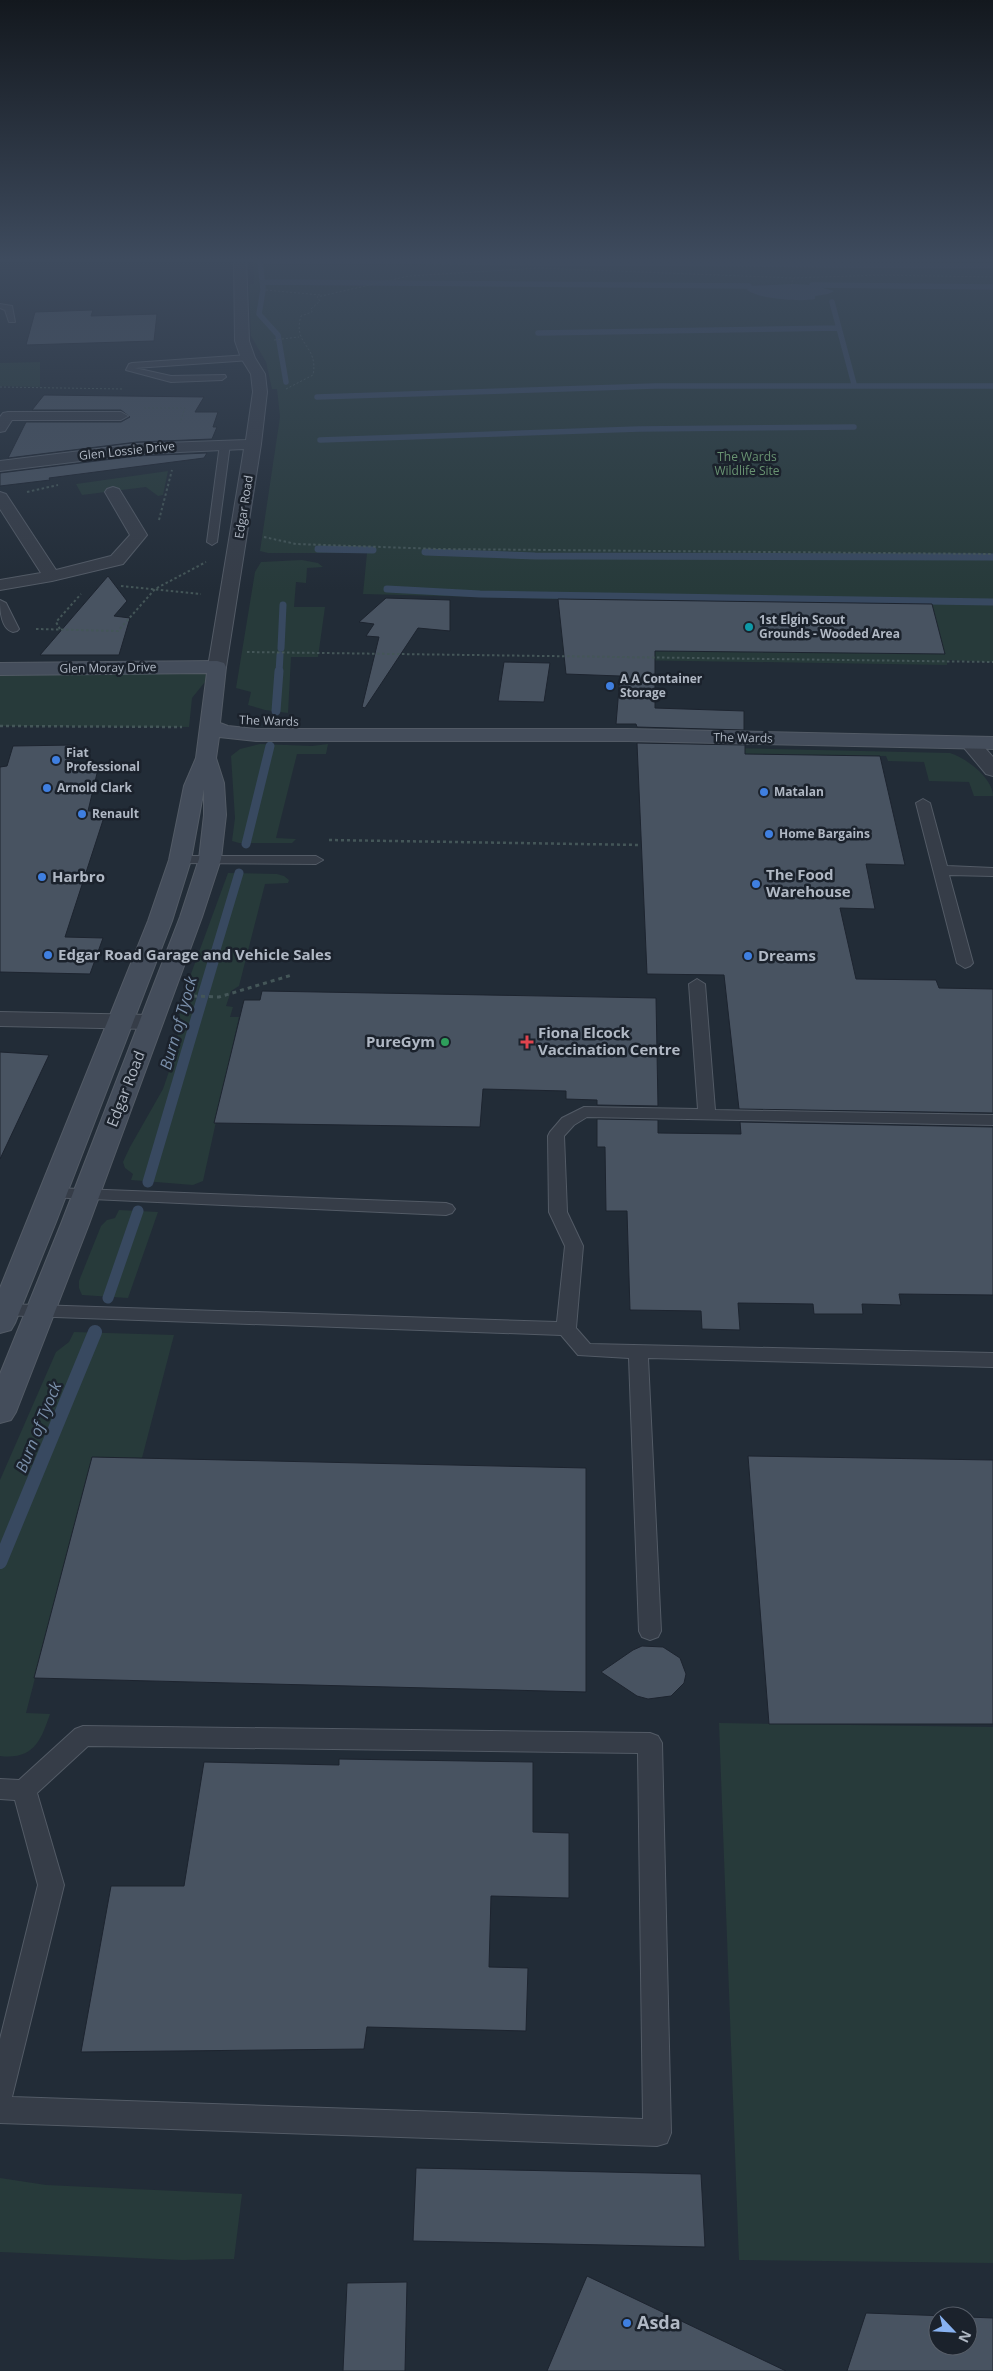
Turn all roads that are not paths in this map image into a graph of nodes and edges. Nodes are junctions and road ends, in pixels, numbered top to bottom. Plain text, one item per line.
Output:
1 (131, 369) edge
2 (255, 369) edge
3 (222, 377) dead end
4 (121, 416) dead end
5 (4, 422) edge
6 (225, 444) junction
7 (254, 444) junction
8 (2, 463) edge
9 (113, 492) dead end
10 (0, 497) edge
11 (212, 542) dead end
12 (52, 576) junction
13 (0, 584) edge
14 (0, 603) edge
15 (13, 628) road end
16 (218, 659) junction
17 (0, 669) edge
18 (211, 718) junction
19 (240, 727) junction
20 (970, 742) junction
21 (993, 743) edge
22 (206, 753) junction
23 (993, 770) edge
24 (923, 803) dead end
25 (210, 859) junction
26 (180, 860) junction
27 (316, 860) dead end
28 (941, 870) junction
29 (993, 872) edge
30 (965, 963) dead end
31 (697, 984) dead end
32 (0, 1019) edge
33 (120, 1022) junction
34 (151, 1022) junction
35 (707, 1114) junction
36 (993, 1120) edge
37 (54, 1193) junction
38 (87, 1194) junction
39 (446, 1209) dead end
40 (42, 1312) junction
41 (3, 1316) edge
42 (566, 1329) junction
43 (638, 1351) junction
44 (993, 1360) edge
45 (1, 1409) edge
46 (650, 1631) dead end
47 (12, 1790) edge
48 (0, 2093) edge
49 (0, 2110) edge

1 - 3 lane
2 - 7 street, Edgar Road
4 - 5 street
6 - 7 street, Glen Lossie Drive
6 - 8 street, Glen Lossie Drive
6 - 11 lane
7 - 16 street, Edgar Road
9 - 12 street
10 - 12 street
12 - 13 street
14 - 15 lane
16 - 17 street, Glen Moray Drive
16 - 18 street, Edgar Road
18 - 19 street, The Wards
18 - 22 street, Edgar Road
19 - 20 street, The Wards
19 - 22 street
20 - 21 street, The Wards
20 - 23 street
22 - 25 street, Edgar Road
22 - 26 street, Edgar Road
24 - 28 lane
25 - 26 lane
25 - 27 lane
25 - 34 street, Edgar Road
26 - 33 street, Edgar Road
28 - 29 lane
28 - 30 lane
31 - 35 lane
32 - 33 street
33 - 34 street
33 - 37 street, Edgar Road
34 - 38 street, Edgar Road
35 - 36 lane
35 - 42 lane
37 - 38 lane
37 - 41 street, Edgar Road
38 - 39 lane
38 - 40 street, Edgar Road
40 - 41 lane
40 - 42 lane
40 - 45 street, Edgar Road
42 - 43 lane
43 - 44 lane
43 - 46 lane
47 - 48 lane
47 - 49 lane

